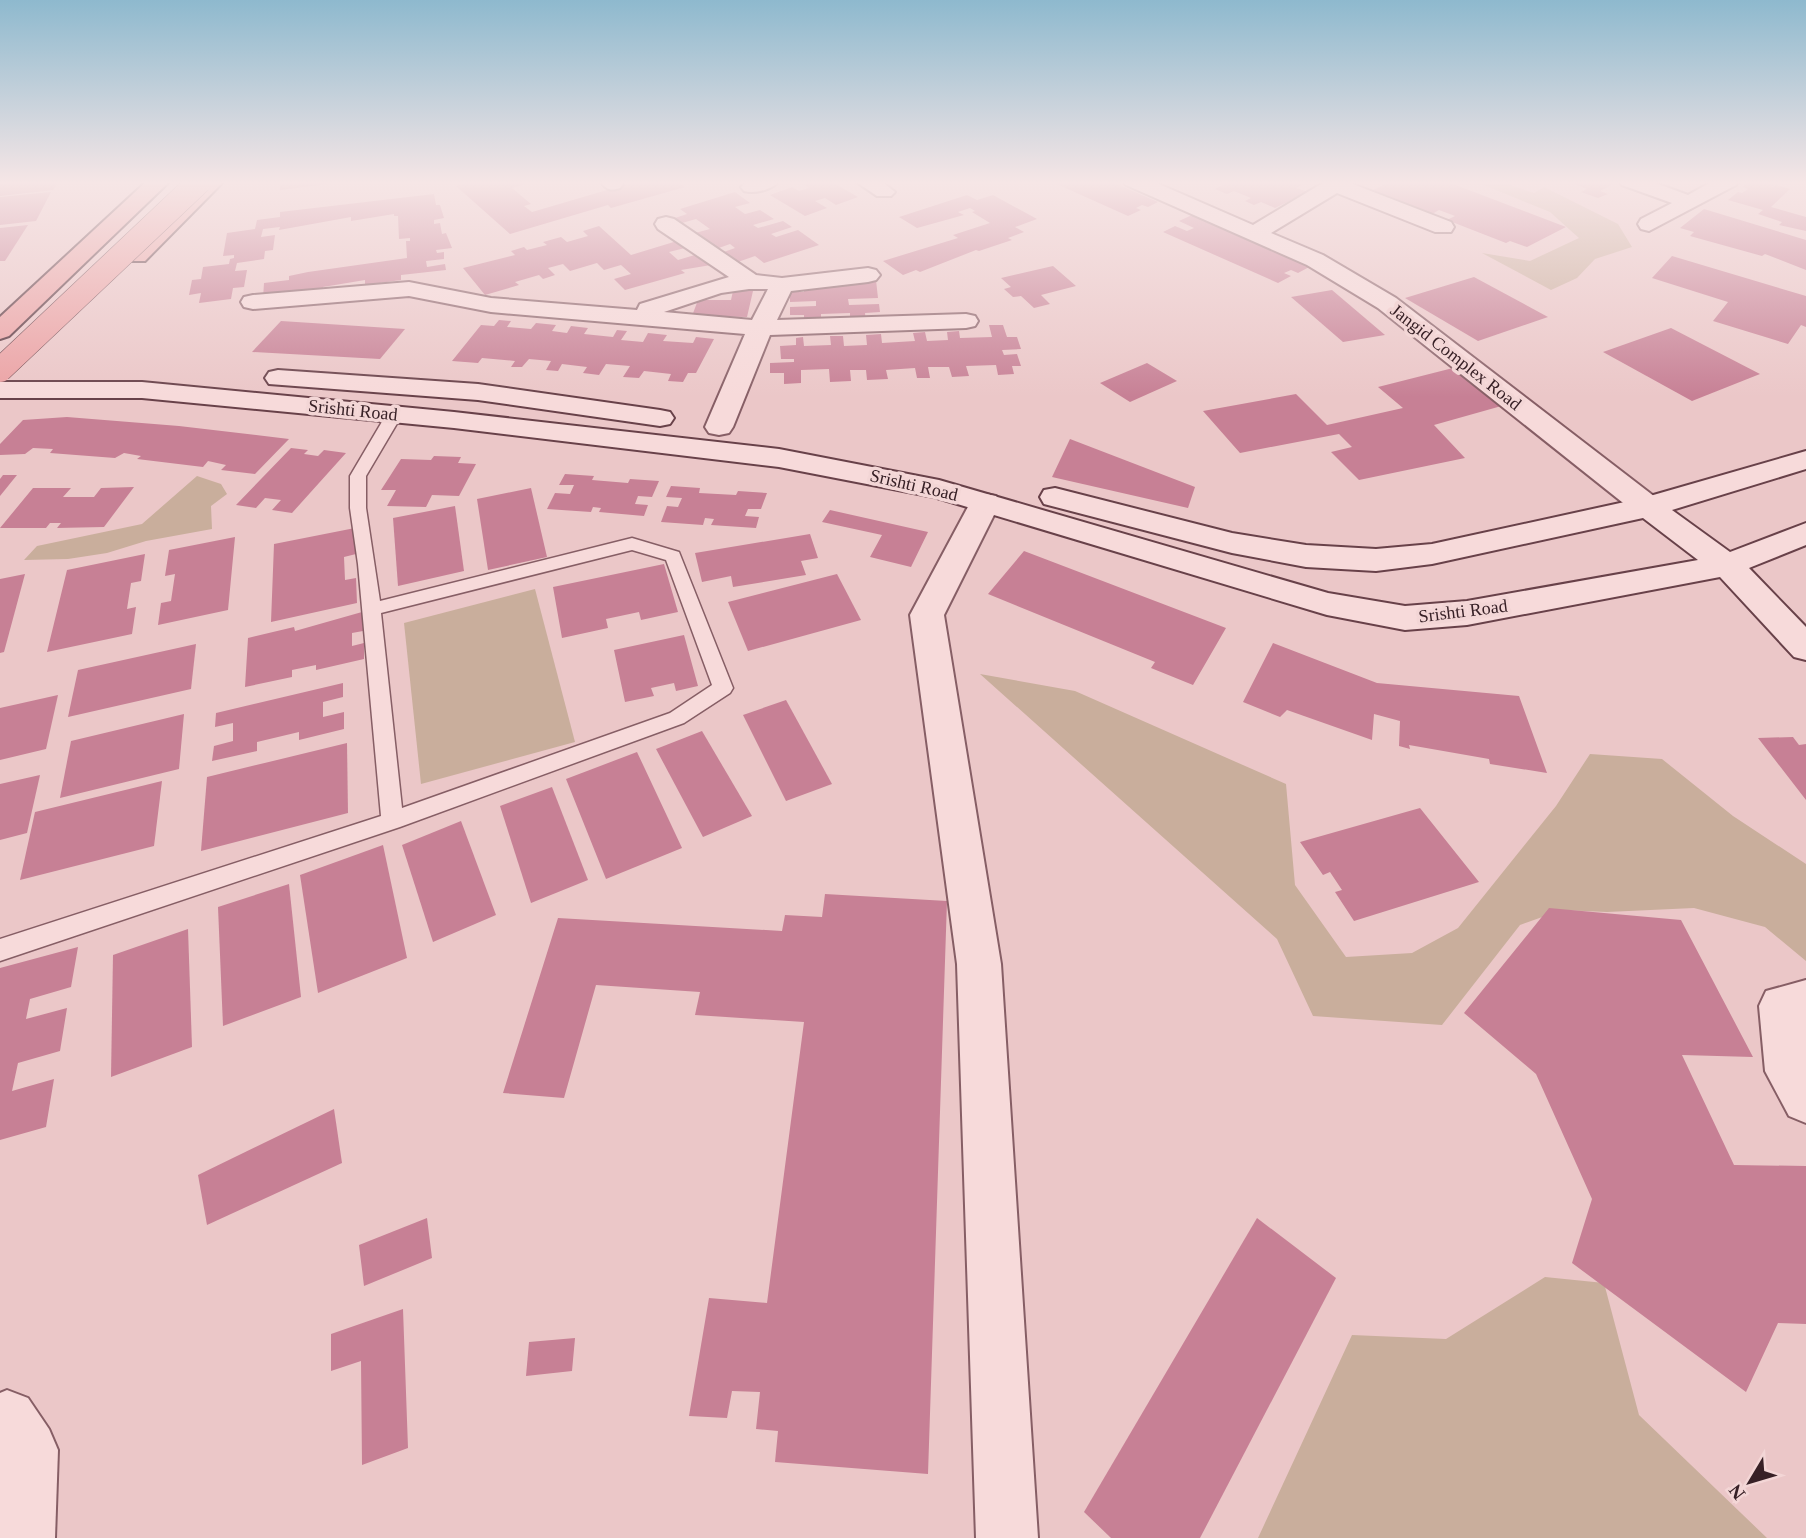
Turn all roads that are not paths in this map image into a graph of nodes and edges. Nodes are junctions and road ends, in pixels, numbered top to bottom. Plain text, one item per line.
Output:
1 (61, 253) edge
2 (83, 253) edge
3 (125, 253) edge
4 (138, 253) edge
5 (708, 253) edge
6 (1298, 253) edge
7 (868, 275) dead end
8 (748, 281) junction
9 (782, 285) junction
10 (253, 302) dead end
11 (0, 306) edge
12 (627, 316) junction
13 (966, 321) dead end
14 (760, 328) junction
15 (0, 331) edge
16 (7, 366) edge
17 (0, 384) edge
18 (0, 390) edge
19 (478, 392) junction
20 (394, 415) junction
21 (454, 420) junction
22 (719, 427) junction
23 (1806, 460) edge
24 (859, 461) junction
25 (985, 503) junction
26 (1648, 507) junction
27 (1806, 533) edge
28 (1727, 565) junction
29 (372, 609) junction
30 (1806, 648) edge
31 (392, 821) junction
32 (0, 950) edge
33 (1806, 1001) edge
34 (1806, 1098) edge
35 (0, 1422) edge
36 (24, 1538) edge
37 (1007, 1538) edge

1 - 11 main road
2 - 15 main road
3 - 16 main road, bridge
4 - 16 main road
5 - 8 street
6 - 26 street, Jangid Complex Road
7 - 9 street
8 - 9 street
8 - 12 street
9 - 14 street
10 - 12 street
12 - 14 street
13 - 14 street
14 - 22 street
16 - 17 main road
16 - 19 street, Srishti Road
18 - 20 street, Srishti Road
19 - 21 street
19 - 22 street, Srishti Road
20 - 21 street, Srishti Road
20 - 29 lane
21 - 24 street, Srishti Road
22 - 24 street, Srishti Road
23 - 26 street, Srishti Road
24 - 25 street, Srishti Road
24 - 26 street, Srishti Road
25 - 28 street, Srishti Road
25 - 37 street
26 - 28 street, Jangid Complex Road
27 - 28 street, Srishti Road
28 - 30 street, Jangid Complex Road
29 - 31 lane
29 - 31 lane
31 - 32 lane
33 - 34 street
35 - 36 street

